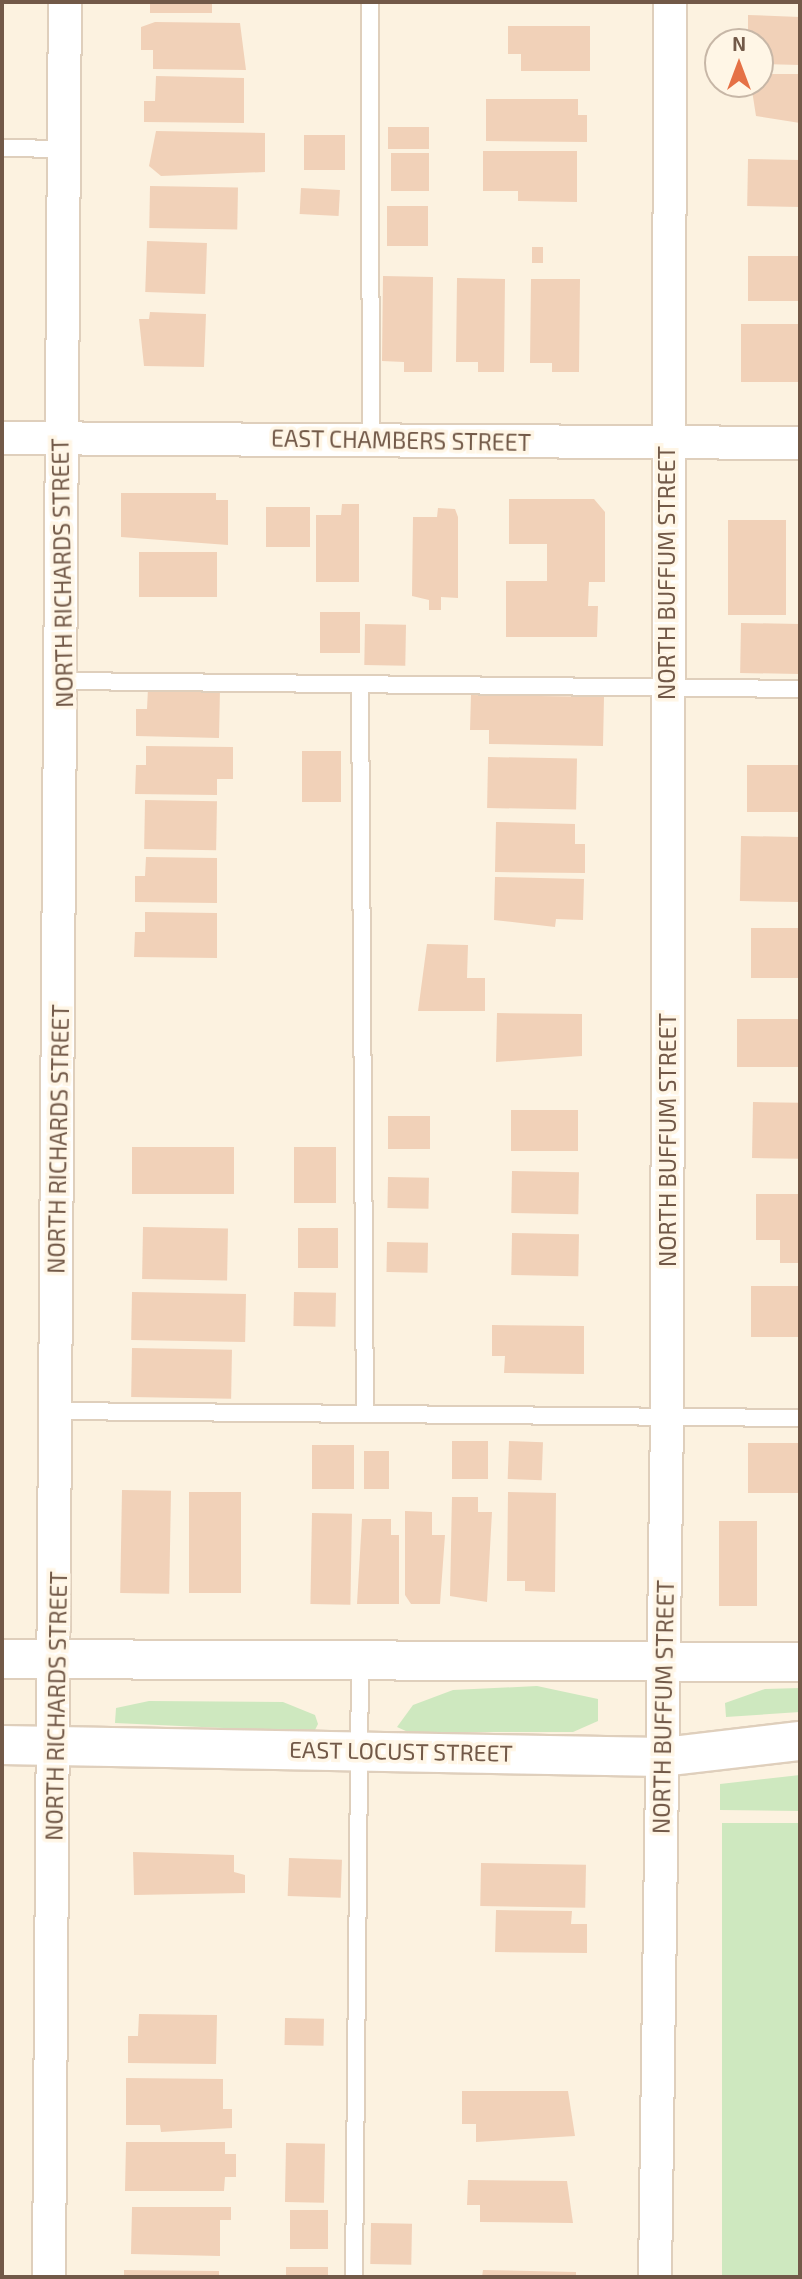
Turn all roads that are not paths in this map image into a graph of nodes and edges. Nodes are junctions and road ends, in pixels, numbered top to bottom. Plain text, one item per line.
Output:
1 (65, 2) edge
2 (370, 2) edge
3 (670, 2) edge
4 (2, 148) edge
5 (63, 149) junction
6 (2, 438) edge
7 (60, 438) junction
8 (370, 440) junction
9 (666, 443) junction
10 (800, 443) edge
11 (64, 681) junction
12 (360, 687) junction
13 (800, 689) edge
14 (666, 690) junction
15 (55, 1410) junction
16 (365, 1414) junction
17 (667, 1417) junction
18 (800, 1419) edge
19 (2, 1659) edge
20 (57, 1660) junction
21 (360, 1660) junction
22 (800, 1662) edge
23 (663, 1666) junction
24 (800, 1741) edge
25 (2, 1745) edge
26 (56, 1745) junction
27 (360, 1750) junction
28 (663, 1757) junction
29 (48, 2277) edge
30 (354, 2277) edge
31 (655, 2277) edge

1 - 5 street, NORTH RICHARDS STREET
2 - 8 lane
3 - 9 street, NORTH BUFFUM STREET
4 - 5 lane
5 - 7 street, NORTH RICHARDS STREET
6 - 7 street, EAST CHAMBERS STREET
7 - 8 street, EAST CHAMBERS STREET
7 - 11 street, NORTH RICHARDS STREET
8 - 9 street, EAST CHAMBERS STREET
9 - 10 street, EAST CHAMBERS STREET
9 - 14 street, NORTH BUFFUM STREET
11 - 12 lane
11 - 15 street, NORTH RICHARDS STREET
12 - 14 lane
12 - 16 lane
13 - 14 lane
14 - 17 street, NORTH BUFFUM STREET
15 - 16 lane
15 - 20 street, NORTH RICHARDS STREET
16 - 17 lane
17 - 18 lane
17 - 23 street, NORTH BUFFUM STREET
19 - 20 main road
20 - 21 main road
20 - 26 street, NORTH RICHARDS STREET
21 - 23 main road
21 - 27 lane
22 - 23 main road
23 - 28 street, NORTH BUFFUM STREET
24 - 28 main road, EAST LOCUST STREET
25 - 26 main road, EAST LOCUST STREET
26 - 27 main road, EAST LOCUST STREET
26 - 29 street, NORTH RICHARDS STREET
27 - 28 main road, EAST LOCUST STREET
27 - 30 lane
28 - 31 street, NORTH BUFFUM STREET

